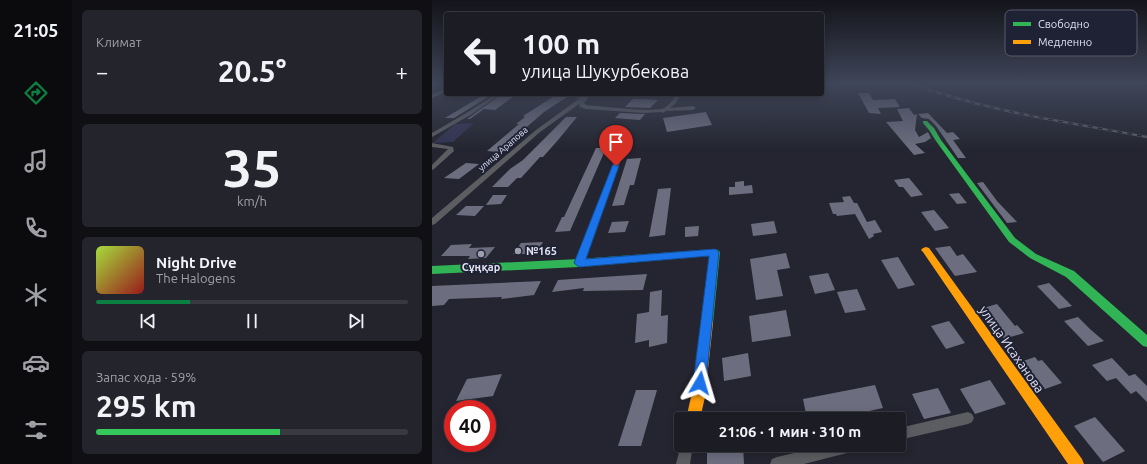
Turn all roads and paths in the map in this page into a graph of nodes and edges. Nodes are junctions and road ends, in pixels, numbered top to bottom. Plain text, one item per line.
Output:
1 (481, 106) edge
2 (572, 106) edge
3 (582, 106) edge
4 (670, 106) edge
5 (693, 108) dead end
6 (663, 111) junction
7 (925, 122) dead end
8 (432, 134) edge
9 (626, 138) dead end
10 (432, 145) edge
11 (432, 168) edge
12 (432, 222) edge
13 (926, 250) dead end
14 (579, 263) junction
15 (432, 270) edge
16 (1147, 342) edge
17 (695, 412) edge
18 (968, 418) dead end
19 (906, 432) edge
20 (686, 452) edge
21 (826, 452) edge
22 (683, 464) edge
23 (777, 464) edge
24 (1077, 464) edge

1 - 8 street
2 - 12 street, улица Арапова
3 - 6 street
4 - 6 street
5 - 6 street
7 - 16 street
9 - 14 street
10 - 11 street
13 - 24 street, улица Исаханова
14 - 15 street
14 - 17 street
18 - 19 street
20 - 22 street
21 - 23 street

